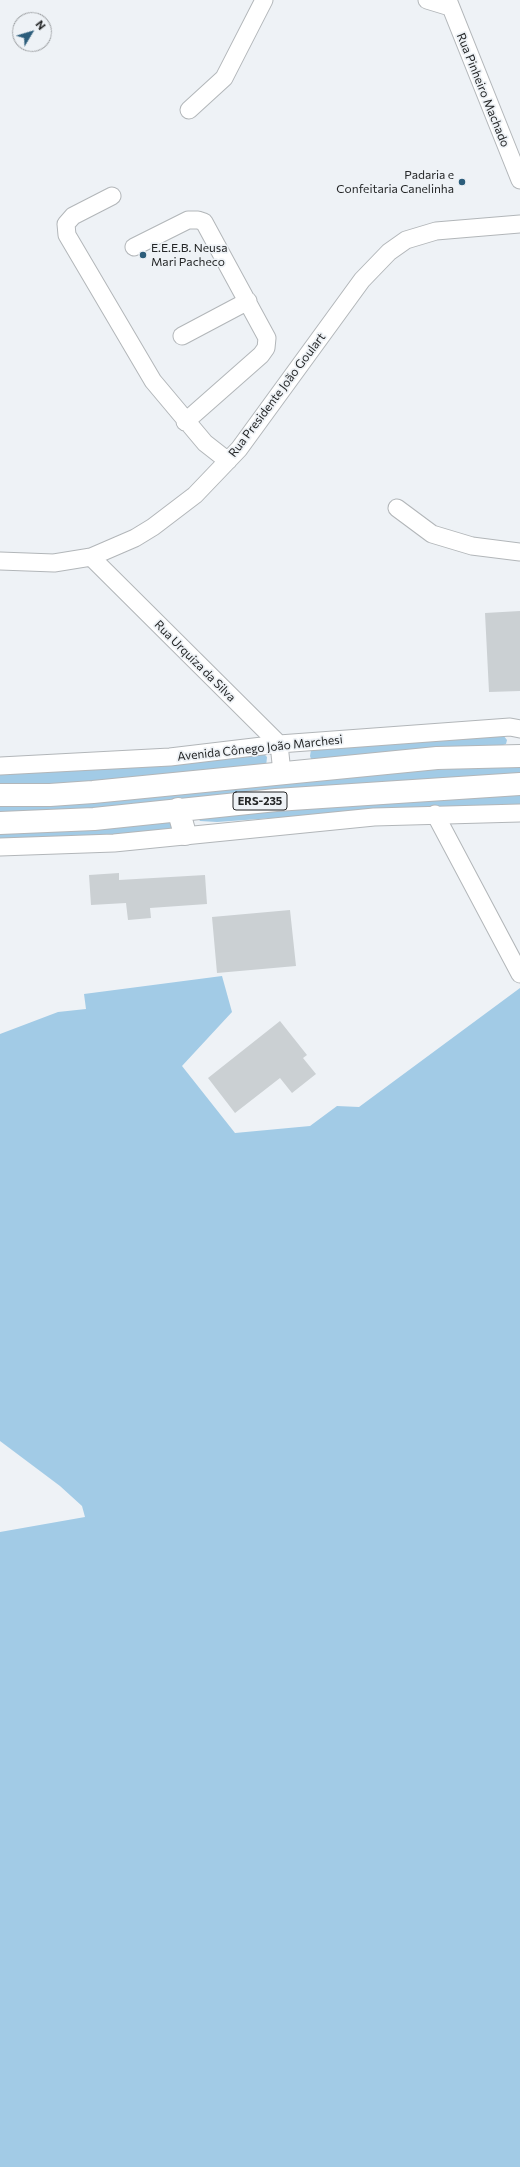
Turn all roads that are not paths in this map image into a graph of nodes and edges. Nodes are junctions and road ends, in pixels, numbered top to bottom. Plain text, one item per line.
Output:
1 (264, 0) edge
2 (427, 0) edge
3 (449, 3) edge
4 (189, 110) dead end
5 (520, 180) edge
6 (112, 196) dead end
7 (520, 224) edge
8 (134, 247) dead end
9 (248, 302) junction
10 (182, 336) dead end
11 (185, 422) junction
12 (228, 461) junction
13 (397, 508) dead end
14 (520, 552) edge
15 (91, 557) junction
16 (0, 561) edge
17 (520, 730) edge
18 (279, 744) junction
19 (520, 756) edge
20 (0, 766) edge
21 (282, 773) junction
22 (520, 784) edge
23 (0, 795) edge
24 (178, 809) junction
25 (520, 813) edge
26 (435, 814) junction
27 (0, 823) edge
28 (185, 834) junction
29 (0, 847) edge
30 (520, 974) edge

1 - 4 street
2 - 3 street
3 - 5 street, Rua Pinheiro Machado
6 - 11 street
7 - 12 street, Rua Presidente João Goulart
8 - 9 street
9 - 10 street
9 - 11 street
11 - 12 street
12 - 15 street, Rua Presidente João Goulart
13 - 14 street
15 - 16 street, Rua Presidente João Goulart
15 - 18 street, Rua Urquiza da Silva
17 - 18 street, Avenida Cônego João Marchesi
18 - 20 street, Avenida Cônego João Marchesi
18 - 21 street
19 - 21 main road, ERS-235
21 - 23 main road, ERS-235
22 - 24 main road, ERS-235
24 - 27 main road, ERS-235
24 - 28 main road
25 - 26 street
26 - 28 street
26 - 30 street
28 - 29 street

